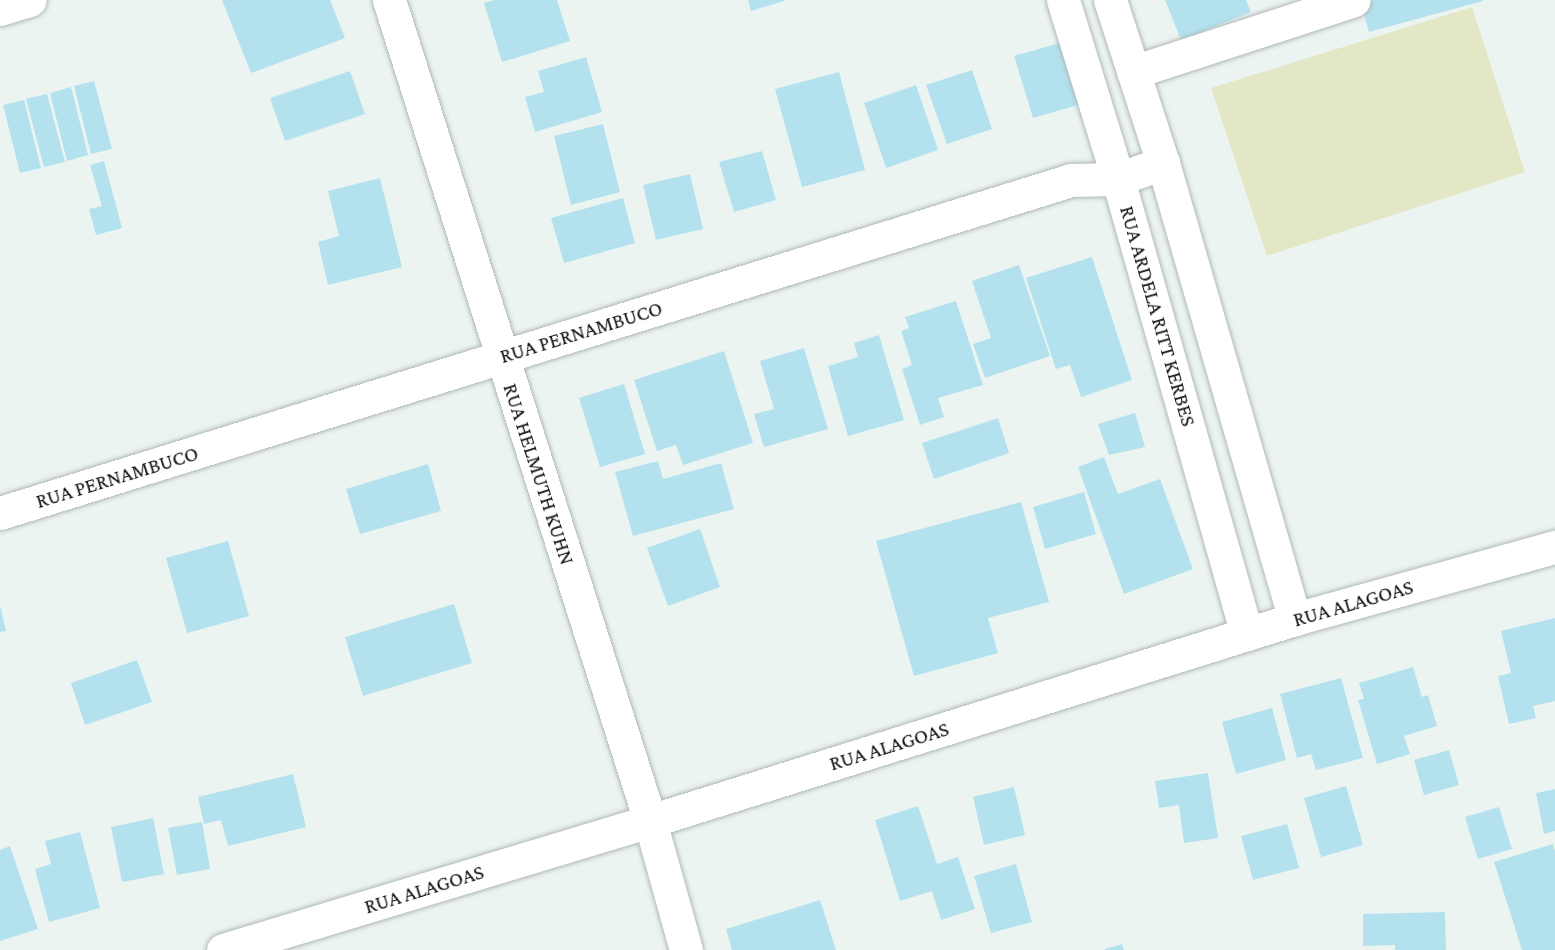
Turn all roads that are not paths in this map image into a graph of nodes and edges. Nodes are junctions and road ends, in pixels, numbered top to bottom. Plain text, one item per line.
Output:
1 (30, 0) edge
2 (389, 0) edge
3 (1063, 0) edge
4 (1110, 0) edge
5 (1354, 0) edge
6 (0, 9) edge
7 (1133, 72) junction
8 (1163, 163) junction
9 (1118, 179) junction
10 (502, 357) junction
11 (0, 513) edge
12 (1555, 547) edge
13 (1295, 619) junction
14 (1247, 634) junction
15 (650, 821) junction
16 (223, 950) edge
17 (686, 950) edge

1 - 6 street
2 - 10 street, RUA HELMUTH KUHN
3 - 9 street, RUA ARDELA RITT KERBES
4 - 7 street
5 - 7 street
7 - 8 street
8 - 9 street, RUA PERNAMBUCO
8 - 13 street
9 - 10 street, RUA PERNAMBUCO
9 - 14 street, RUA ARDELA RITT KERBES
10 - 11 street, RUA PERNAMBUCO
10 - 15 street, RUA HELMUTH KUHN
12 - 13 street, RUA ALAGOAS
13 - 14 street, RUA ALAGOAS
14 - 15 street, RUA ALAGOAS
15 - 16 street, RUA ALAGOAS
15 - 17 street, RUA HELMUTH KUHN

